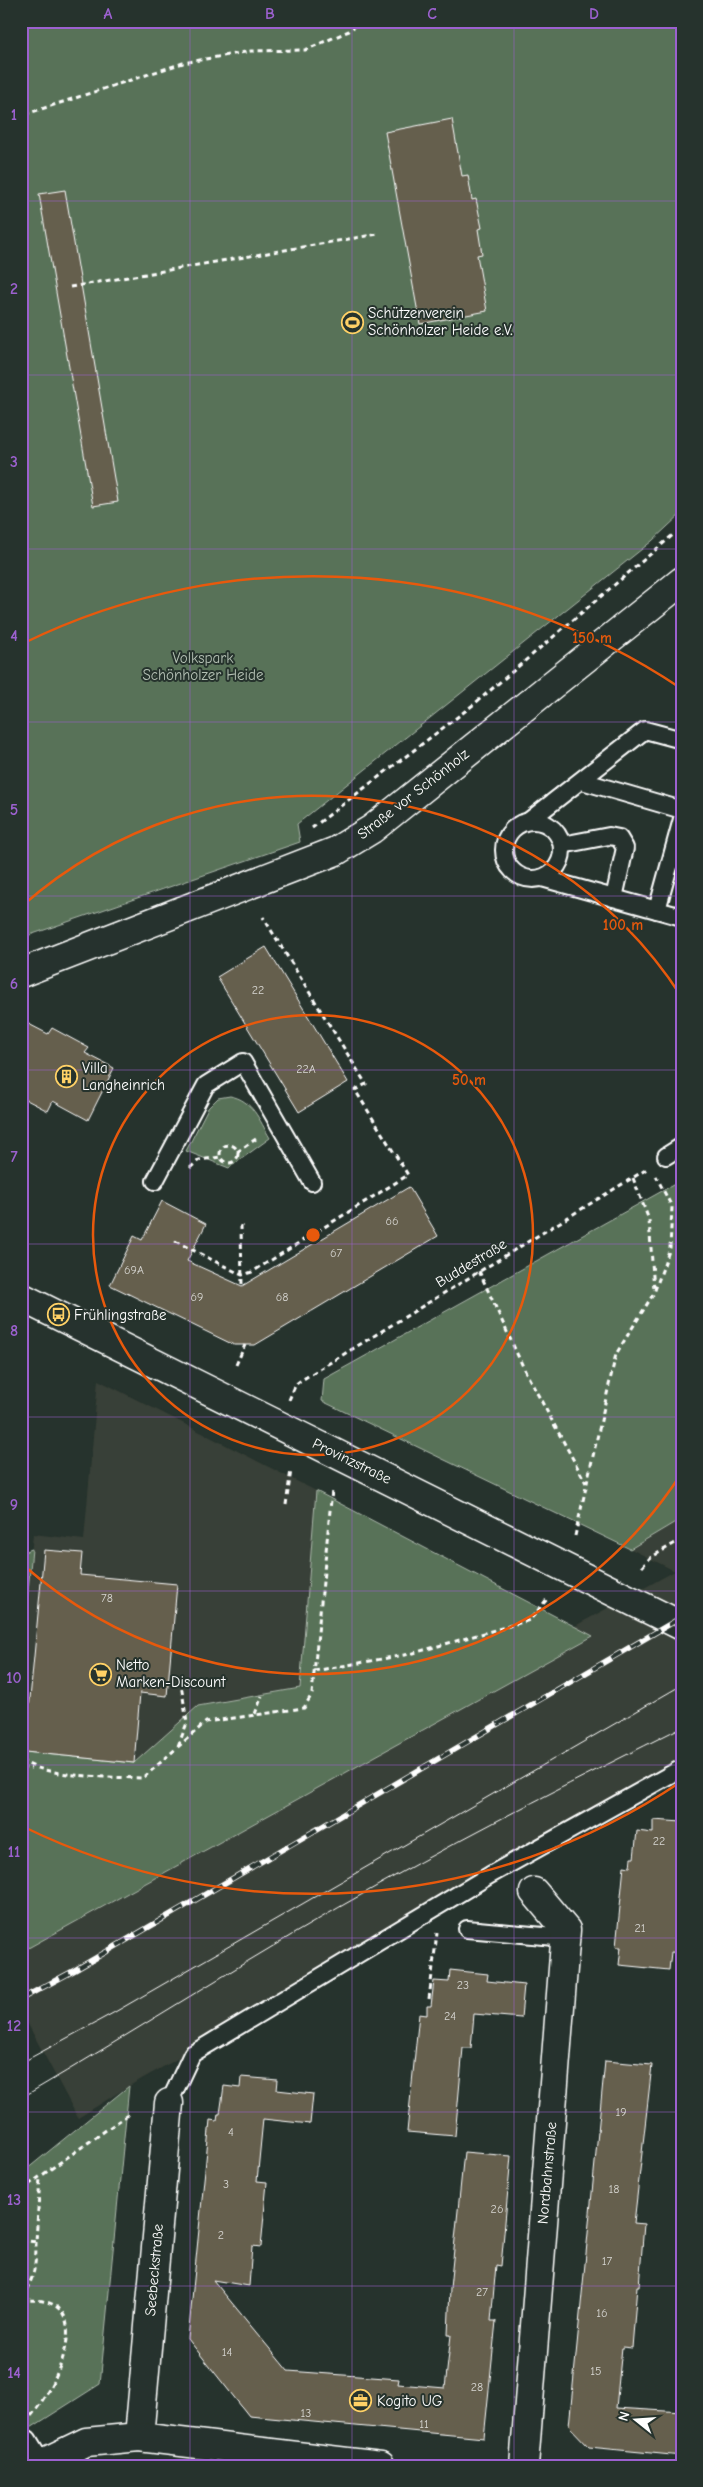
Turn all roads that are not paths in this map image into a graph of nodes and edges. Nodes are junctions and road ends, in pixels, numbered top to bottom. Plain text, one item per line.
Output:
1 (682, 581) edge
2 (682, 740) edge
3 (582, 781) junction
4 (682, 810) edge
5 (530, 820) junction
6 (681, 827) edge
7 (562, 845) junction
8 (542, 878) junction
9 (614, 898) junction
10 (657, 910) junction
11 (682, 917) edge
12 (21, 973) edge
13 (682, 1146) edge
14 (666, 1156) road end
15 (155, 1181) dead end
16 (312, 1182) dead end
17 (21, 1297) edge
18 (682, 1626) edge
19 (682, 1768) edge
20 (534, 1892) dead end
21 (467, 1928) road end
22 (566, 1938) junction
23 (169, 2103) joint
24 (24, 2429) edge
25 (139, 2437) junction
26 (39, 2464) edge
27 (380, 2466) edge
28 (524, 2466) edge

1 - 12 main road, Straße vor Schönholz
2 - 3 lane
3 - 4 lane
3 - 5 lane
5 - 7 lane
5 - 8 lane
6 - 10 lane
7 - 8 lane
7 - 9 lane
8 - 9 lane
9 - 10 lane
10 - 11 lane
13 - 14 lane
15 - 16 lane
17 - 18 main road, Provinzstraße
19 - 23 lane
20 - 22 main road
21 - 22 lane
22 - 28 main road, Nordbahnstraße
23 - 25 main road, Seebeckstraße
24 - 26 lane
25 - 26 main road
25 - 27 main road

